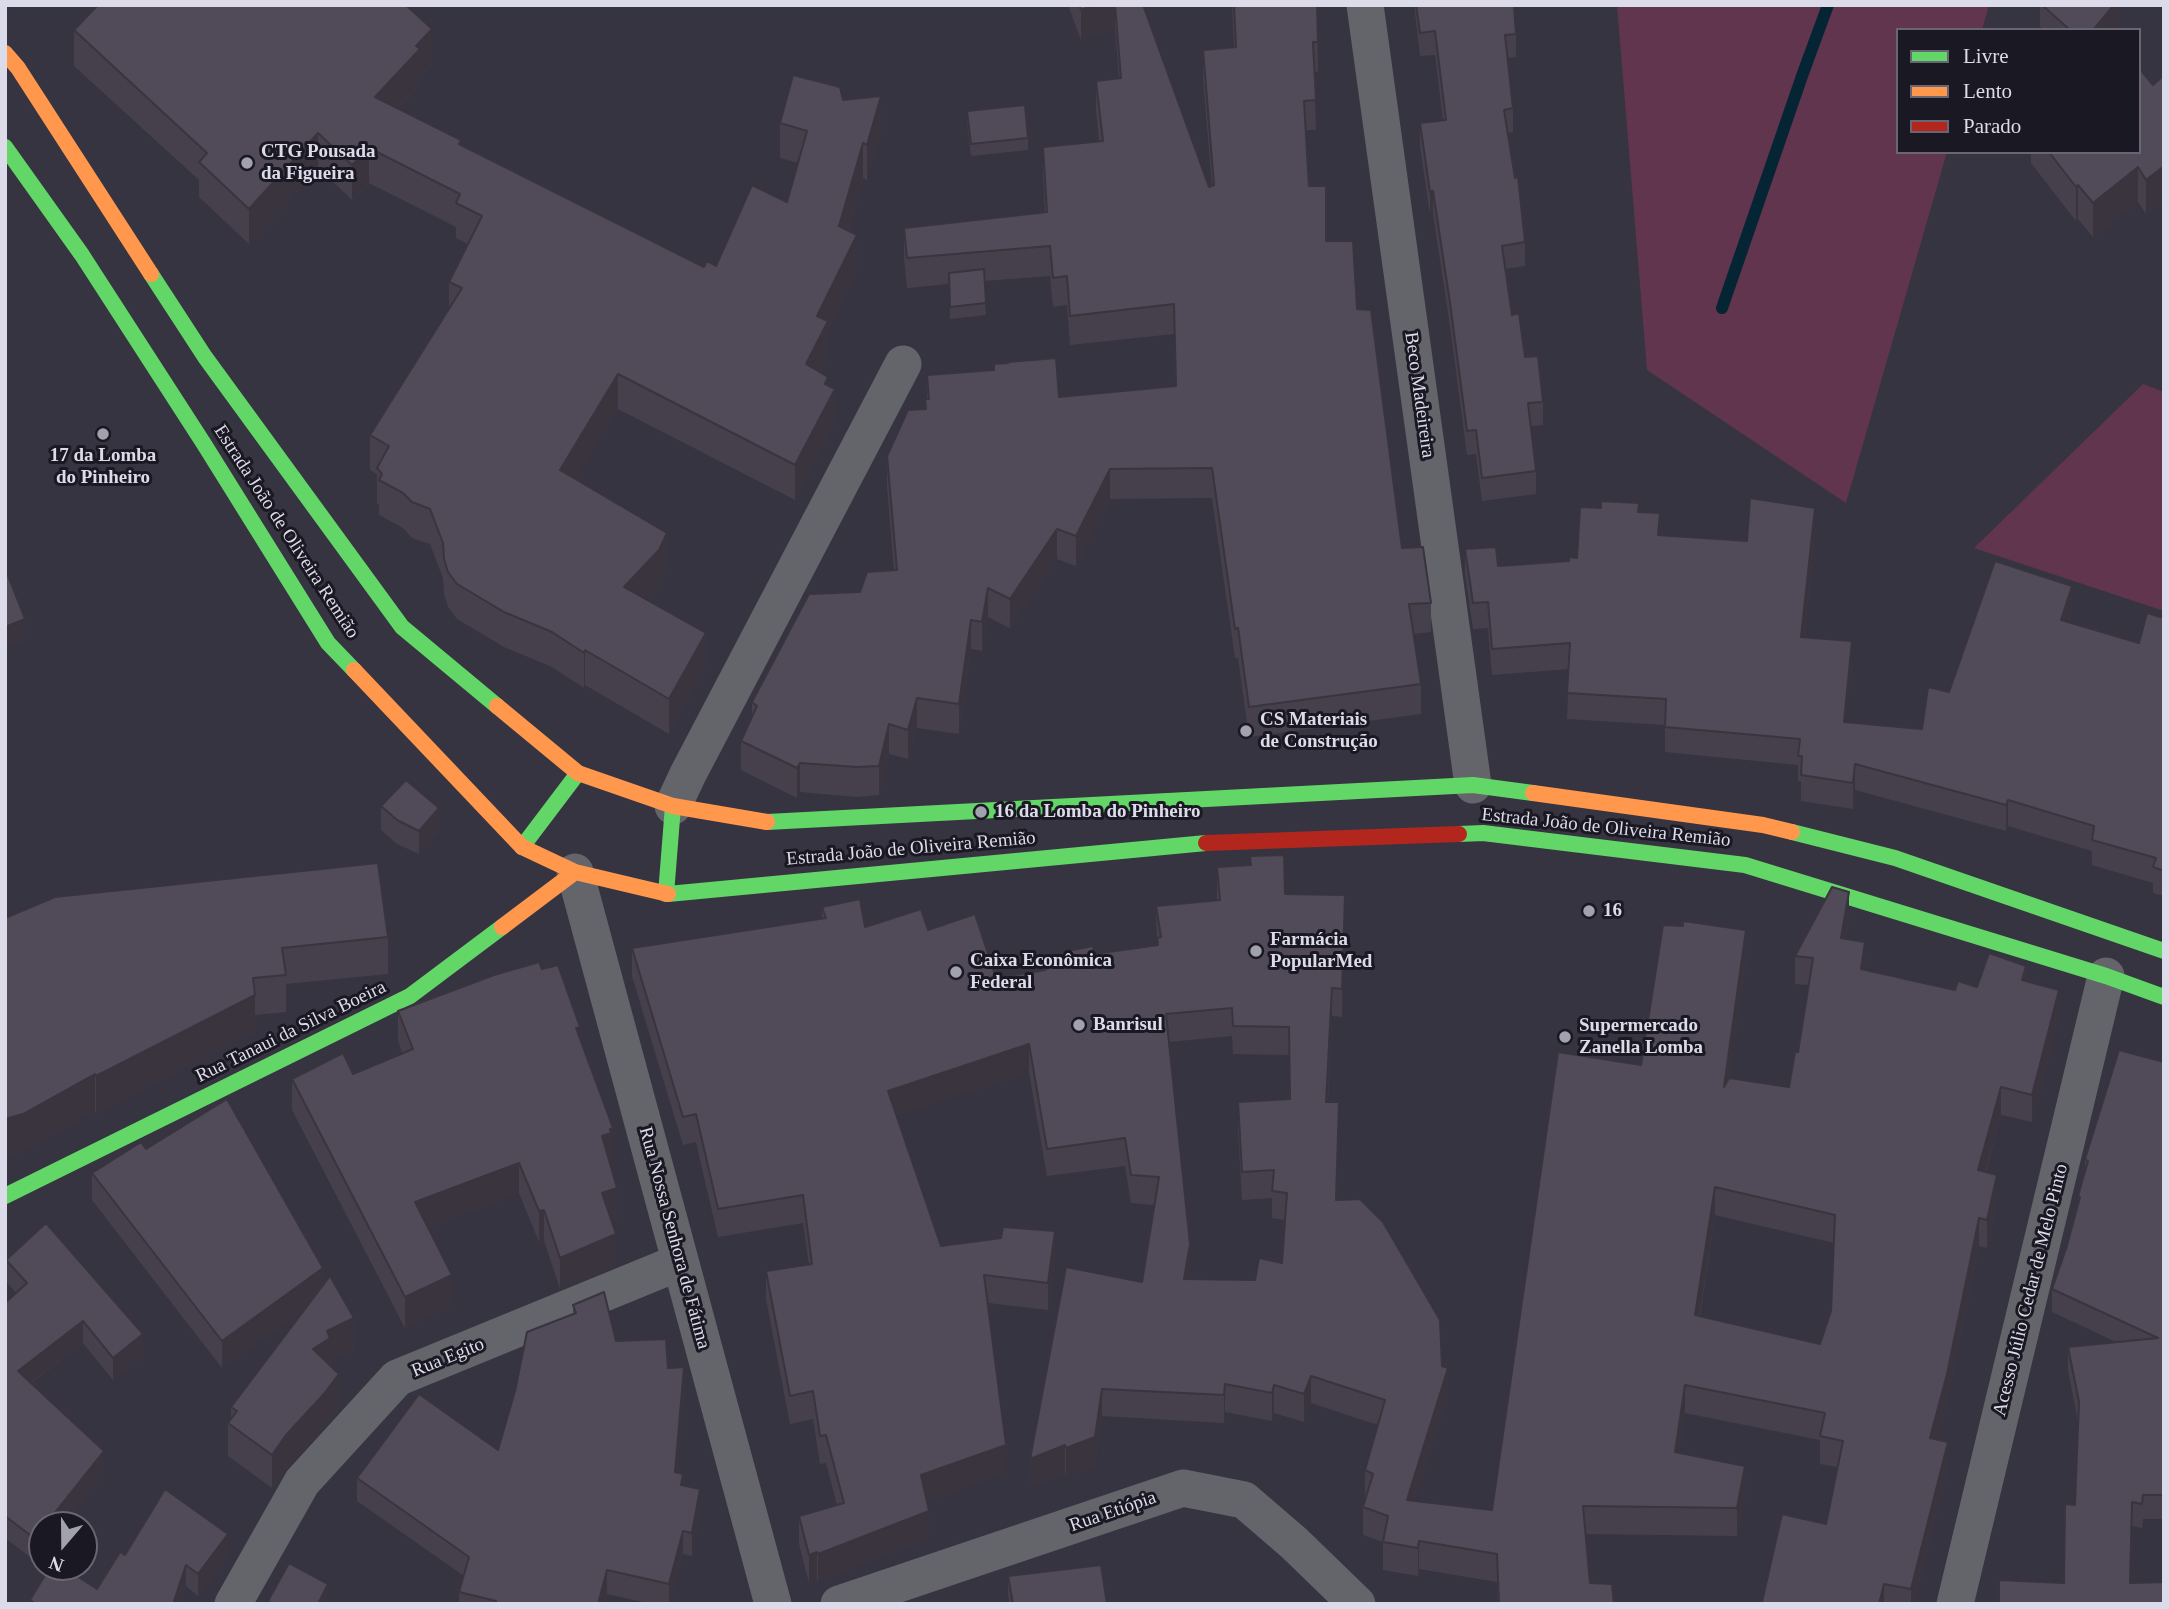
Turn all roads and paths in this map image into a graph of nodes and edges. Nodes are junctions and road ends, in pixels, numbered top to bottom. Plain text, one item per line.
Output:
1 (1365, 5) edge
2 (5, 53) edge
3 (5, 147) edge
4 (903, 364) dead end
5 (578, 773) junction
6 (1473, 785) junction
7 (673, 806) junction
8 (522, 847) junction
9 (575, 872) junction
10 (666, 894) junction
11 (2164, 951) edge
12 (2106, 976) junction
13 (2164, 997) edge
14 (24, 1188) junction
15 (5, 1196) edge
16 (5, 1215) edge
17 (680, 1262) junction
18 (233, 1604) edge
19 (773, 1604) edge
20 (839, 1604) edge
21 (1357, 1604) edge
22 (1955, 1604) edge

1 - 6 street, Beco Madeireira
2 - 5 main road, Estrada João de Oliveira Remião
3 - 8 main road, Estrada João de Oliveira Remião
4 - 7 street
5 - 7 main road, Estrada João de Oliveira Remião
5 - 8 main road
6 - 7 main road, Estrada João de Oliveira Remião
6 - 11 main road, Estrada João de Oliveira Remião
7 - 10 main road
8 - 9 main road, Estrada João de Oliveira Remião
9 - 10 main road, Estrada João de Oliveira Remião
9 - 14 main road, Rua Tanaui da Silva Boeira
9 - 17 street, Rua Nossa Senhora de Fátima
10 - 12 main road, Estrada João de Oliveira Remião
12 - 13 main road, Estrada João de Oliveira Remião
12 - 22 street, Acesso Júlio Cedar de Melo Pinto
14 - 15 main road, Rua Tanaui da Silva Boeira
14 - 16 main road
17 - 18 street, Rua Egito
17 - 19 street, Rua Nossa Senhora de Fátima
20 - 21 street, Rua Etiópia

